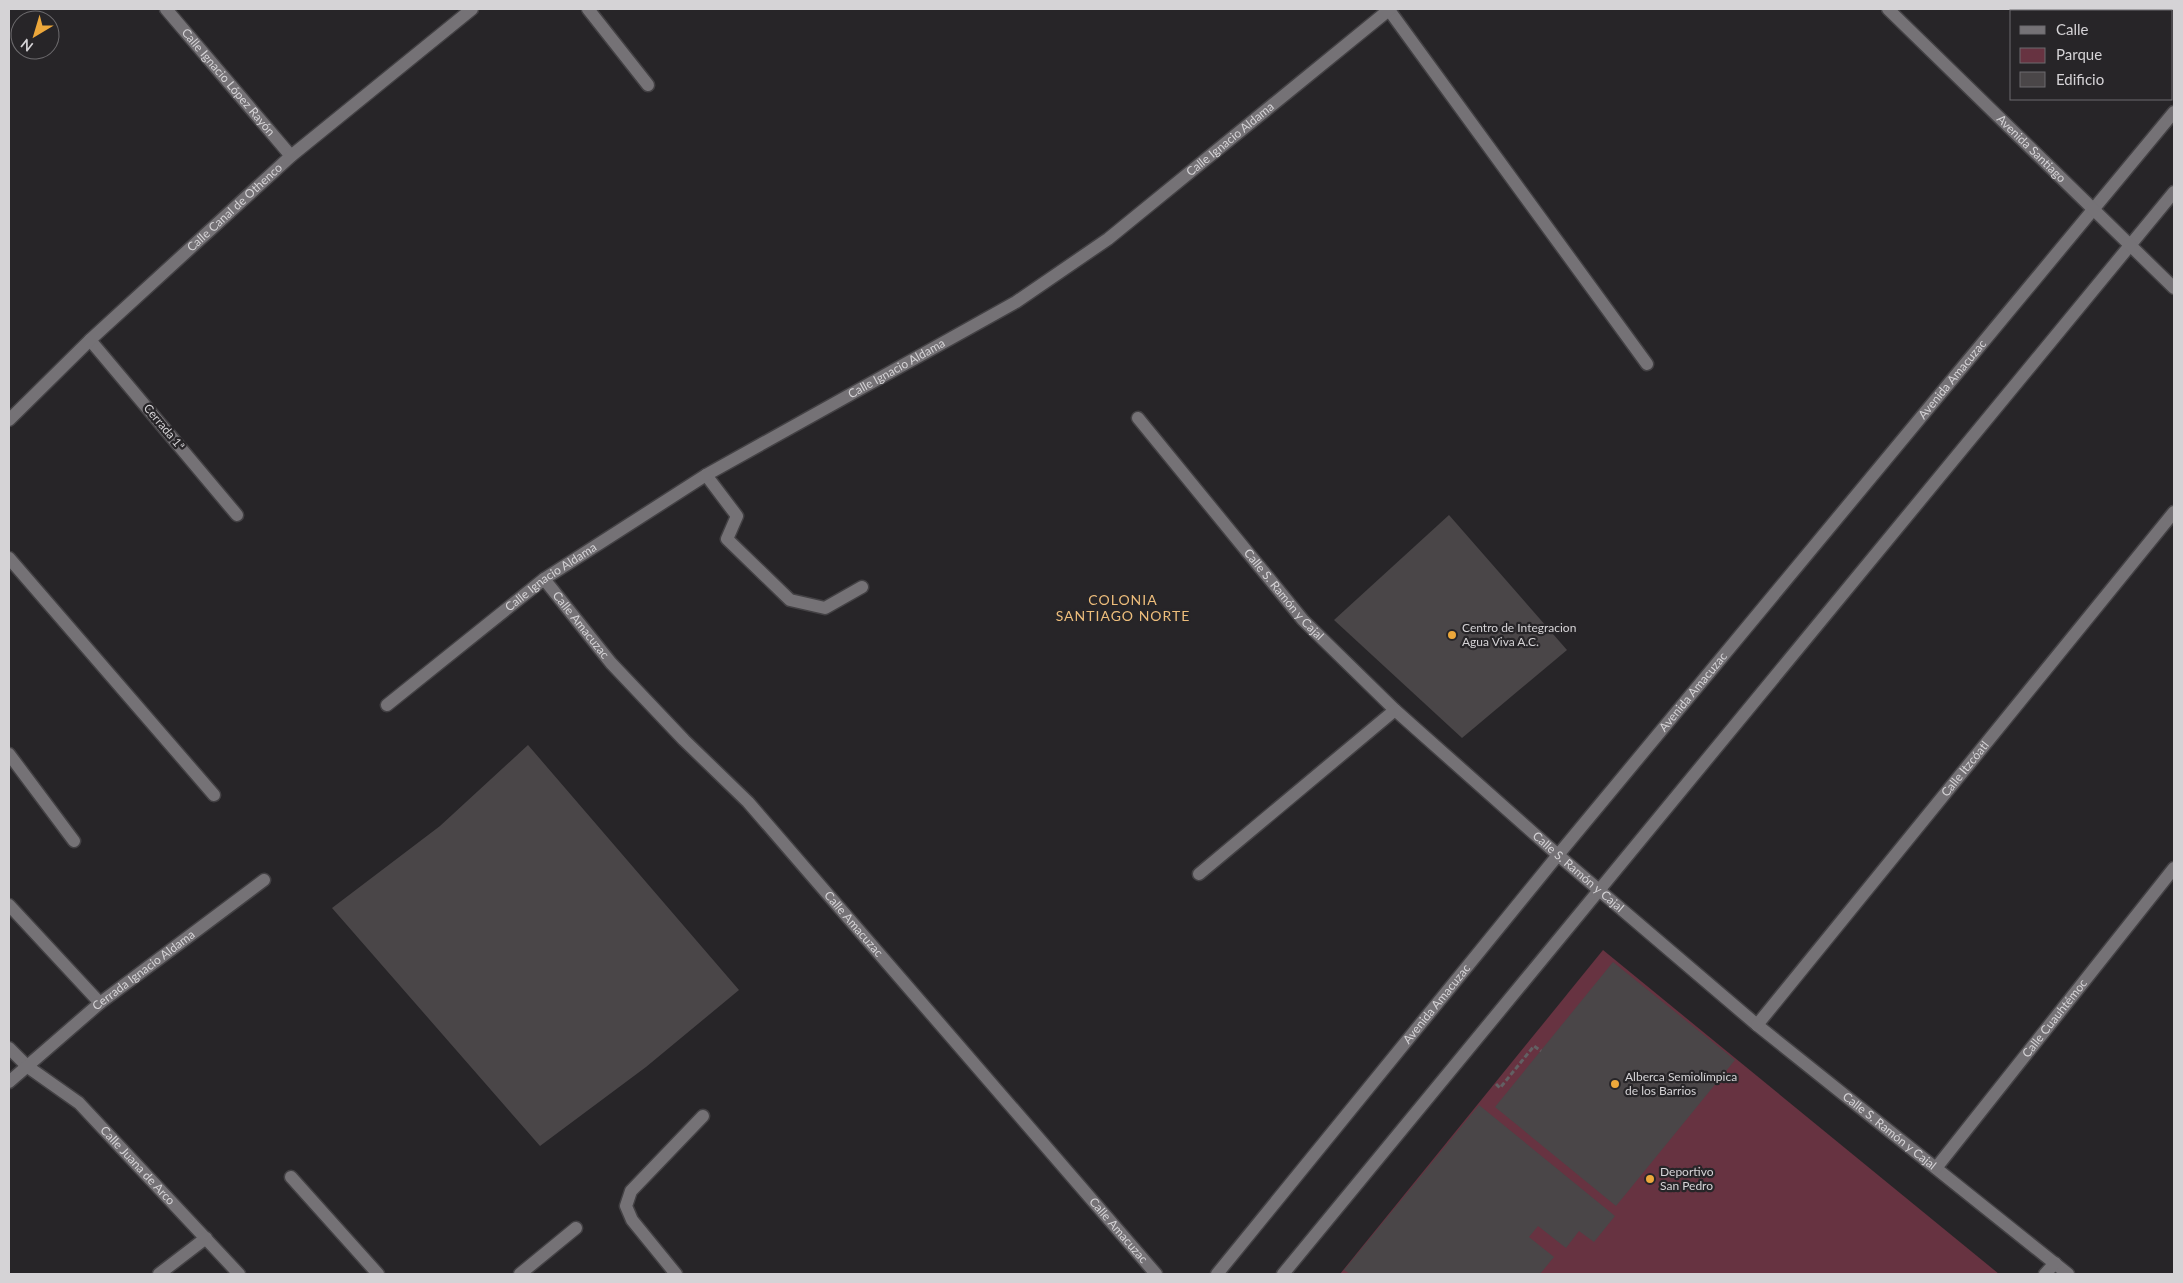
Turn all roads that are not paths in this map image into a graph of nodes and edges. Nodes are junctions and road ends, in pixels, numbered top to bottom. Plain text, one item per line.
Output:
1 (166, 9) edge
2 (472, 9) edge
3 (588, 9) edge
4 (1888, 9) edge
5 (1389, 10) edge
6 (648, 85) dead end
7 (2174, 112) edge
8 (291, 156) junction
9 (2174, 192) edge
10 (2094, 210) junction
11 (2131, 247) junction
12 (2174, 288) edge
13 (90, 340) junction
14 (1647, 364) dead end
15 (1138, 418) dead end
16 (9, 420) edge
17 (706, 475) junction
18 (2174, 512) edge
19 (237, 515) dead end
20 (9, 558) edge
21 (544, 579) junction
22 (862, 587) dead end
23 (387, 705) dead end
24 (1396, 710) junction
25 (9, 754) edge
26 (214, 795) dead end
27 (74, 841) dead end
28 (1558, 855) junction
29 (2174, 868) edge
30 (1199, 874) dead end
31 (264, 880) dead end
32 (1599, 889) junction
33 (9, 905) edge
34 (100, 1003) junction
35 (1757, 1025) junction
36 (9, 1048) edge
37 (28, 1067) junction
38 (9, 1082) edge
39 (703, 1116) dead end
40 (1936, 1168) junction
41 (291, 1177) dead end
42 (576, 1228) dead end
43 (206, 1238) junction
44 (2055, 1263) junction
45 (160, 1274) edge
46 (239, 1274) edge
47 (378, 1274) edge
48 (520, 1274) edge
49 (676, 1274) edge
50 (1156, 1274) edge
51 (1217, 1274) edge
52 (1284, 1274) edge
53 (2045, 1274) edge
54 (2068, 1274) edge

1 - 8 street, Calle Ignacio López Rayón
2 - 8 street, Calle Canal de Othenco
3 - 6 street
4 - 10 street, Avenida Santiago
5 - 14 street
5 - 17 street, Calle Ignacio Aldama
7 - 10 street, Avenida Amacuzac
8 - 13 street, Calle Canal de Othenco
9 - 11 street
10 - 11 street, Avenida Santiago
10 - 28 street, Avenida Amacuzac
11 - 12 street, Avenida Santiago
11 - 32 street
13 - 16 street, Calle Canal de Othenco
13 - 19 street, Cerrada 1ª
15 - 24 street, Calle S. Ramón y Cajal
17 - 21 street, Calle Ignacio Aldama
17 - 22 street
18 - 35 street, Calle Itzcóatl
20 - 26 street
21 - 23 street, Calle Ignacio Aldama
21 - 50 street, Calle Amacuzac
24 - 28 street, Calle S. Ramón y Cajal
24 - 30 street
25 - 27 street
28 - 32 street, Calle S. Ramón y Cajal
28 - 51 street, Avenida Amacuzac
29 - 40 street, Calle Cuauhtémoc
31 - 34 street, Cerrada Ignacio Aldama
32 - 35 street, Calle S. Ramón y Cajal
32 - 52 street
33 - 34 street
34 - 37 street, Cerrada Ignacio Aldama
35 - 40 street, Calle S. Ramón y Cajal
36 - 37 street, Calle Juana de Arco
37 - 38 street, Cerrada Ignacio Aldama
37 - 43 street, Calle Juana de Arco
39 - 49 street
40 - 44 street, Calle S. Ramón y Cajal
41 - 47 street
42 - 48 street
43 - 45 street
43 - 46 street, Calle Juana de Arco
44 - 53 street
44 - 54 street, Calle S. Ramón y Cajal

